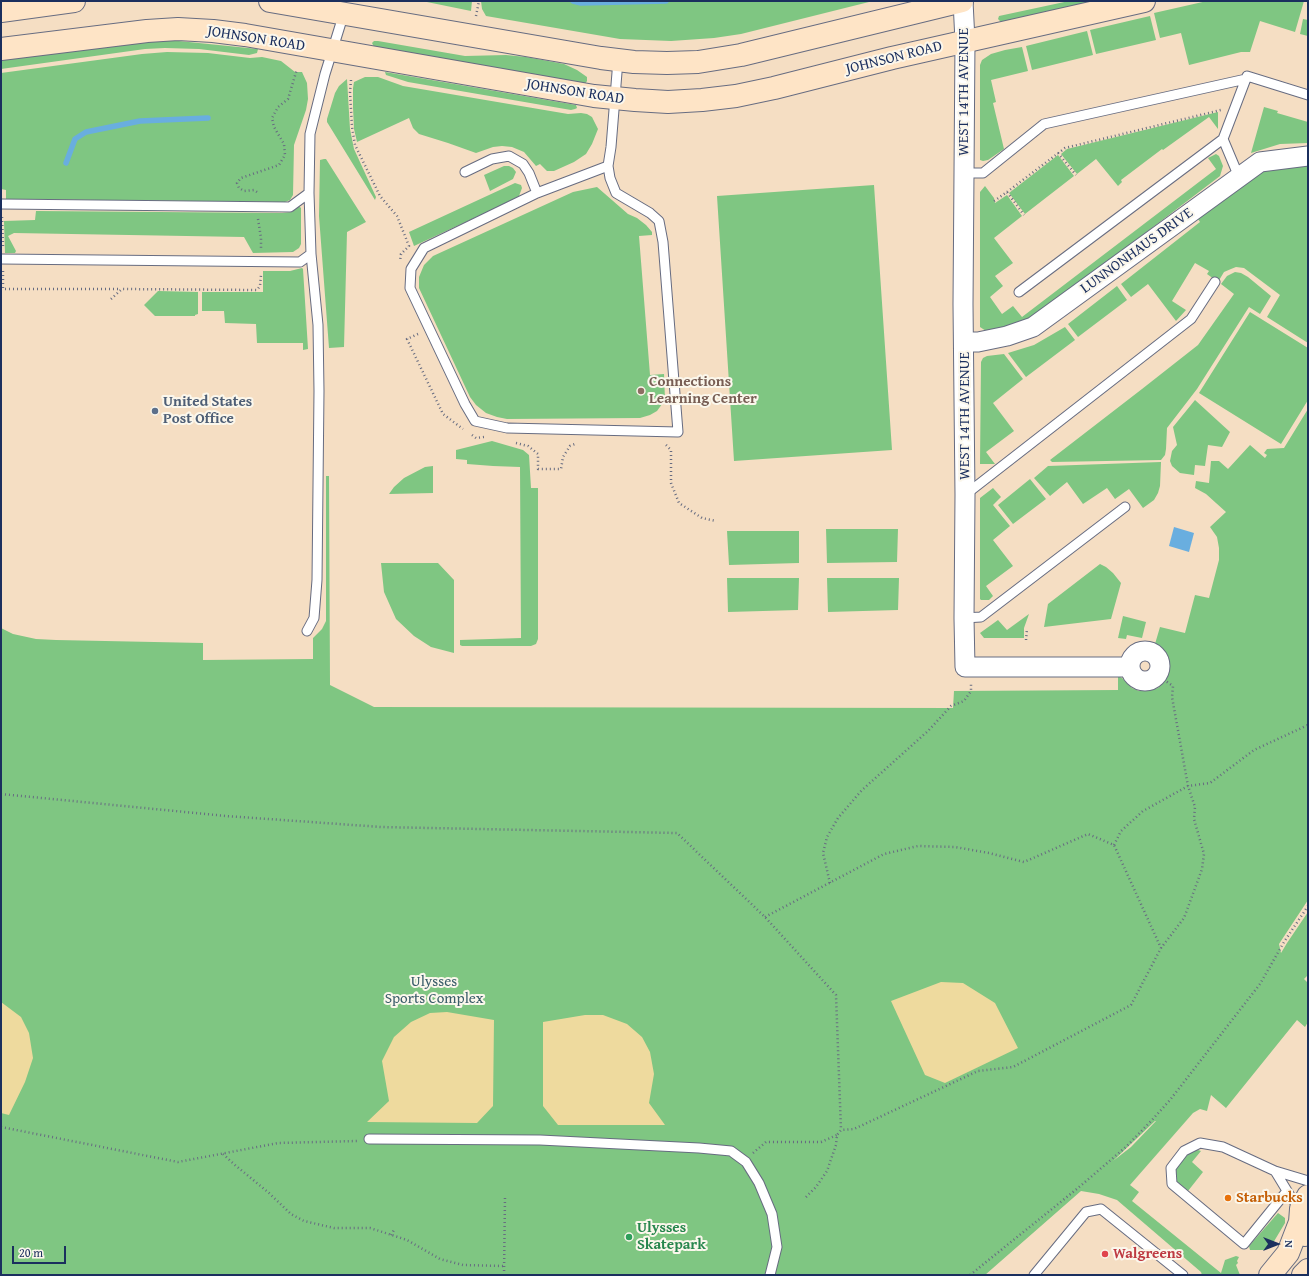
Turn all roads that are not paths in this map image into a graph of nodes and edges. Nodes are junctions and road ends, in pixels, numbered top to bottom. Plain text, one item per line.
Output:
1 (74, 1) edge
2 (270, 1) edge
3 (962, 1) edge
4 (1144, 1) edge
5 (1, 11) edge
6 (344, 13) junction
7 (965, 41) junction
8 (1, 49) edge
9 (332, 51) junction
10 (618, 60) junction
11 (1246, 79) junction
12 (1308, 95) edge
13 (615, 98) junction
14 (1223, 139) junction
15 (1308, 156) edge
16 (608, 166) junction
17 (465, 172) dead end
18 (964, 173) junction
19 (1239, 177) junction
20 (309, 193) junction
21 (537, 193) junction
22 (1, 204) edge
23 (311, 254) junction
24 (1, 258) edge
25 (1215, 282) dead end
26 (1019, 292) dead end
27 (964, 342) junction
28 (965, 495) junction
29 (1125, 507) dead end
30 (964, 618) junction
31 (307, 631) dead end
32 (1157, 675) road end
33 (364, 1140) road end
34 (1275, 1171) junction
35 (1308, 1181) edge
36 (1287, 1191) junction
37 (1304, 1217) edge
38 (1308, 1270) edge
39 (770, 1275) edge
40 (1034, 1275) edge
41 (1183, 1275) edge
42 (1270, 1275) edge
43 (1303, 1275) edge

1 - 5 main road
2 - 6 main road
3 - 7 street, WEST 14TH AVENUE
3 - 10 main road
4 - 7 main road, JOHNSON ROAD
6 - 9 lane
6 - 10 main road
7 - 13 main road, JOHNSON ROAD
7 - 18 street, WEST 14TH AVENUE
8 - 9 main road, JOHNSON ROAD
9 - 13 main road, JOHNSON ROAD
9 - 20 lane
10 - 13 lane
11 - 12 lane
11 - 14 lane
11 - 18 lane
13 - 16 lane
14 - 19 lane
14 - 26 lane
15 - 19 street, LUNNONHAUS DRIVE
16 - 21 lane
16 - 21 lane
17 - 21 lane
18 - 27 street, WEST 14TH AVENUE
19 - 27 street, LUNNONHAUS DRIVE
20 - 22 lane
20 - 23 lane
23 - 24 lane
23 - 31 lane
25 - 28 lane
27 - 28 street, WEST 14TH AVENUE
28 - 30 street, WEST 14TH AVENUE
29 - 30 lane
30 - 32 street, WEST 14TH AVENUE
33 - 39 lane
34 - 35 lane
34 - 36 lane
34 - 36 lane
36 - 37 lane
37 - 42 main road
38 - 43 main road
40 - 41 lane

